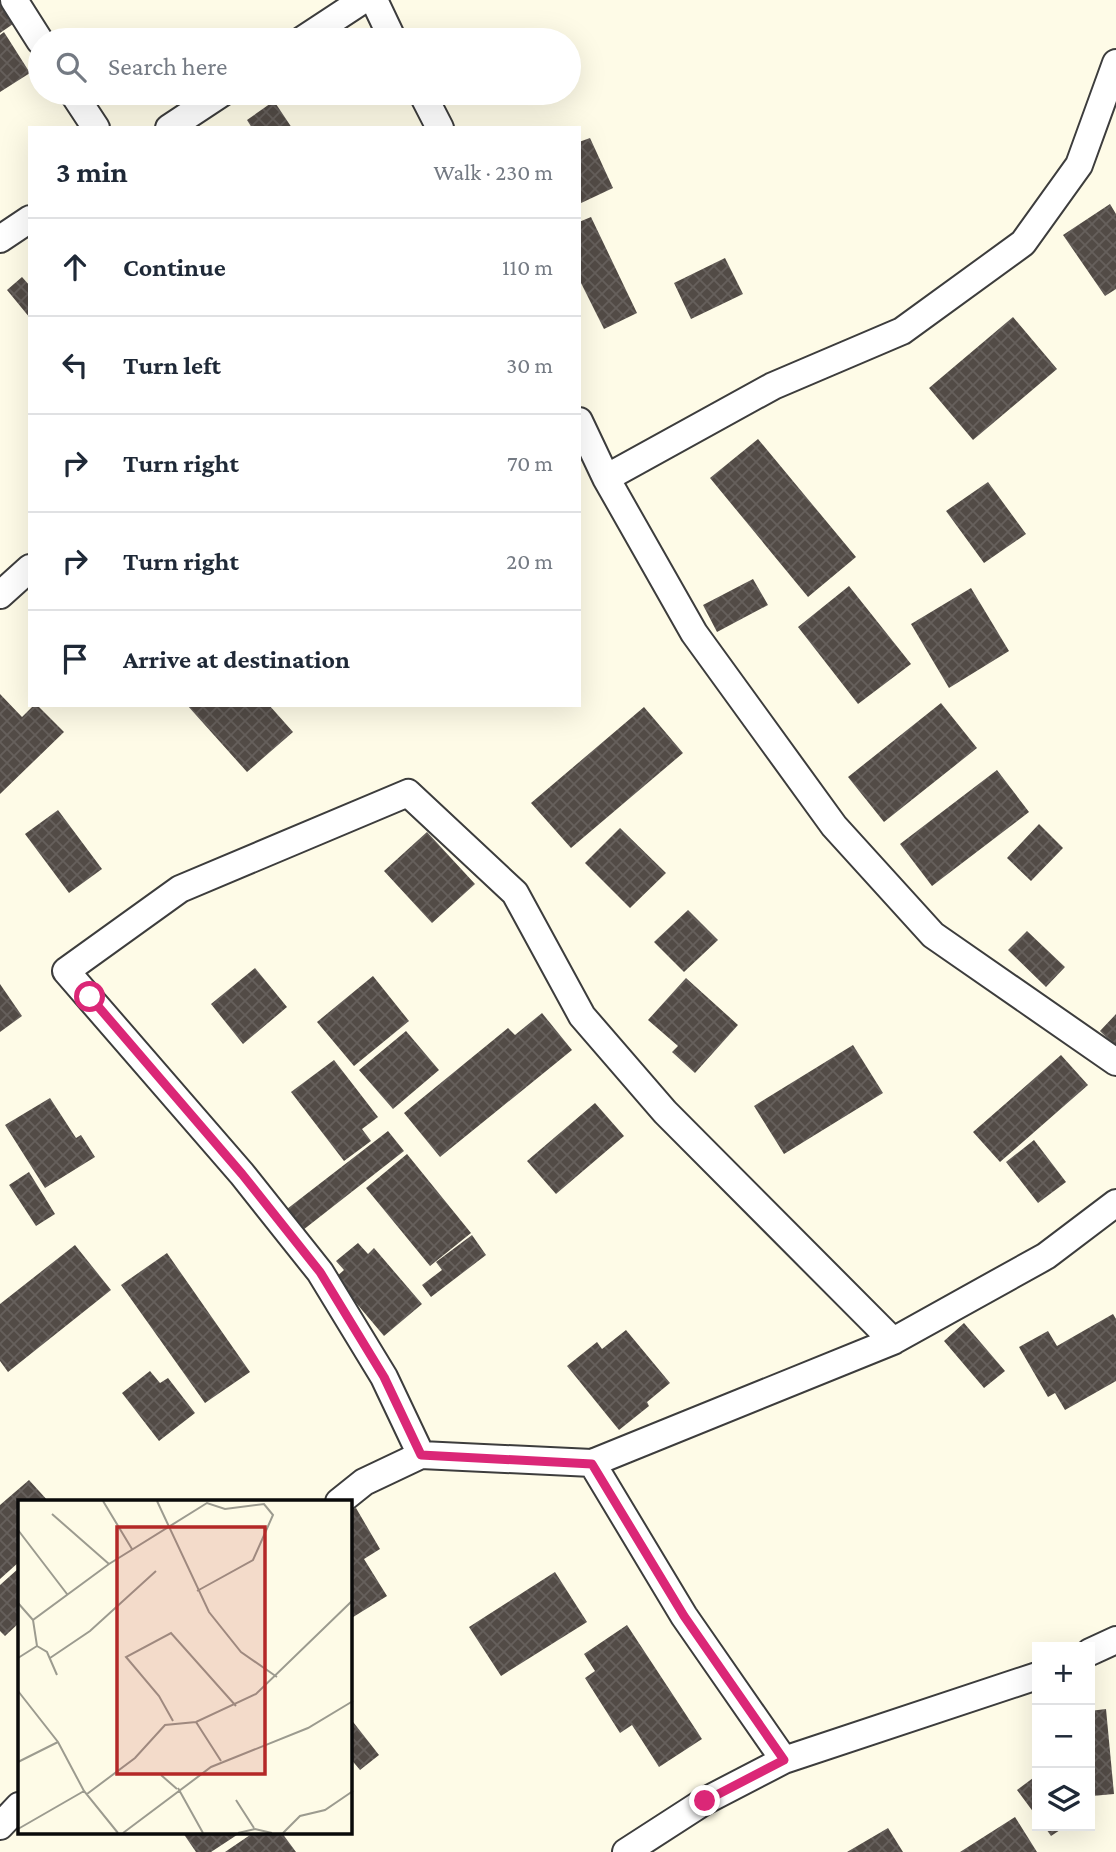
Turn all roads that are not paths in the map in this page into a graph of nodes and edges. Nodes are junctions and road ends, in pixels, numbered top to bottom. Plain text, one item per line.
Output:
1 (13, 0) edge
2 (363, 0) edge
3 (374, 0) edge
4 (31, 28) edge
5 (320, 28) edge
6 (387, 28) edge
7 (1116, 63) edge
8 (81, 105) edge
9 (204, 105) edge
10 (428, 105) edge
11 (95, 126) edge
12 (172, 126) edge
13 (439, 126) edge
14 (28, 220) edge
15 (0, 239) edge
16 (581, 425) edge
17 (606, 478) junction
18 (28, 570) edge
19 (0, 595) edge
20 (1116, 1062) edge
21 (1116, 1203) edge
22 (893, 1341) junction
23 (421, 1455) junction
24 (592, 1464) junction
25 (342, 1500) edge
26 (1116, 1640) edge
27 (1095, 1650) edge
28 (1032, 1678) edge
29 (784, 1760) junction
30 (18, 1807) edge
31 (0, 1826) edge
32 (626, 1852) edge

1 - 4 street
2 - 5 street
3 - 6 street
7 - 17 street
8 - 11 street
9 - 12 street
10 - 13 street
14 - 15 street
16 - 17 street
17 - 20 street
18 - 19 street
21 - 22 street
22 - 23 street
22 - 24 street
23 - 24 street
23 - 25 street
24 - 29 street
26 - 27 street
28 - 29 street
29 - 32 street
30 - 31 street

